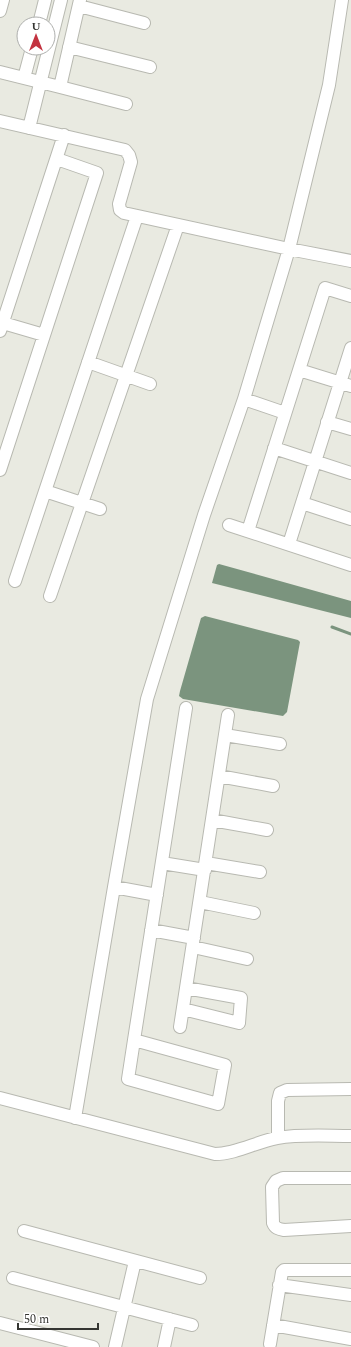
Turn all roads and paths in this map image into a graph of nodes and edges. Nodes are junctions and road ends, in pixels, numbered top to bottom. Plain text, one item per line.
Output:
1 (3, 0) edge
2 (45, 0) edge
3 (61, 0) edge
4 (342, 0) edge
5 (80, 3) edge
6 (0, 11) edge
7 (41, 16) edge
8 (144, 23) dead end
9 (69, 47) junction
10 (30, 56) edge
11 (150, 67) dead end
12 (0, 72) edge
13 (24, 78) junction
14 (41, 82) junction
15 (60, 87) junction
16 (126, 104) dead end
17 (0, 121) edge
18 (29, 128) junction
19 (64, 135) junction
20 (56, 159) junction
21 (136, 216) junction
22 (178, 225) junction
23 (289, 249) junction
24 (351, 261) edge
25 (351, 296) edge
26 (1, 327) edge
27 (44, 335) junction
28 (351, 348) edge
29 (88, 362) junction
30 (299, 370) junction
31 (126, 376) junction
32 (150, 384) dead end
33 (346, 384) edge
34 (244, 399) junction
35 (285, 412) junction
36 (328, 422) junction
37 (351, 429) edge
38 (274, 448) junction
39 (315, 462) junction
40 (0, 470) edge
41 (351, 473) edge
42 (45, 490) junction
43 (82, 503) junction
44 (302, 503) junction
45 (100, 509) dead end
46 (351, 519) edge
47 (229, 525) dead end
48 (248, 531) junction
49 (289, 544) junction
50 (351, 564) edge
51 (15, 581) dead end
52 (50, 596) dead end
53 (186, 708) dead end
54 (228, 715) dead end
55 (226, 735) junction
56 (280, 744) dead end
57 (219, 776) junction
58 (273, 786) dead end
59 (212, 820) junction
60 (267, 830) dead end
61 (162, 862) junction
62 (205, 866) junction
63 (260, 872) dead end
64 (114, 887) junction
65 (157, 895) junction
66 (200, 902) junction
67 (254, 913) dead end
68 (151, 930) junction
69 (193, 943) junction
70 (247, 958) dead end
71 (186, 988) junction
72 (183, 1009) junction
73 (180, 1027) dead end
74 (134, 1040) junction
75 (351, 1089) edge
76 (0, 1098) edge
77 (75, 1118) junction
78 (351, 1136) edge
79 (278, 1138) junction
80 (351, 1178) edge
81 (351, 1226) edge
82 (24, 1231) dead end
83 (135, 1261) junction
84 (351, 1270) edge
85 (13, 1278) dead end
86 (200, 1278) dead end
87 (279, 1285) junction
88 (351, 1295) edge
89 (124, 1307) junction
90 (170, 1319) junction
91 (0, 1323) edge
92 (192, 1324) dead end
93 (273, 1325) junction
94 (351, 1339) edge
95 (270, 1344) dead end
96 (93, 1347) edge
97 (115, 1347) edge
98 (164, 1347) edge

1 - 6 street
2 - 7 street
3 - 14 street
4 - 23 street
5 - 8 street
5 - 9 street
9 - 11 street
9 - 15 street
10 - 13 street
12 - 13 street
13 - 14 street
14 - 15 street
14 - 18 street
15 - 16 street
17 - 18 street
18 - 19 street
19 - 20 street
19 - 21 street
20 - 26 street
20 - 27 street
21 - 22 street
21 - 29 street
22 - 23 street
22 - 31 street
23 - 24 street
23 - 34 street
25 - 30 street
26 - 27 street
27 - 40 street
28 - 33 street
29 - 31 street
29 - 42 street
30 - 33 street
30 - 35 street
31 - 32 street
31 - 43 street
33 - 36 street
34 - 35 street
34 - 64 street
35 - 38 street
36 - 37 street
36 - 39 street
38 - 39 street
38 - 48 street
39 - 41 street
39 - 44 street
42 - 43 street
42 - 51 street
43 - 45 street
43 - 52 street
44 - 46 street
44 - 49 street
47 - 48 street
48 - 49 street
49 - 50 street
53 - 61 street
54 - 55 street
55 - 56 street
55 - 57 street
57 - 58 street
57 - 59 street
59 - 60 street
59 - 62 street
61 - 62 street
61 - 65 street
62 - 63 street
62 - 66 street
64 - 65 street
64 - 77 street
65 - 68 street
66 - 67 street
66 - 69 street
68 - 69 street
68 - 74 street
69 - 70 street
69 - 71 street
71 - 72 street
71 - 72 street
72 - 73 street
74 - 74 street
75 - 79 street
76 - 77 street
77 - 79 street
78 - 79 street
80 - 81 street
82 - 83 street
83 - 86 street
83 - 89 street
84 - 87 street
85 - 89 street
87 - 88 street
87 - 93 street
89 - 90 street
89 - 97 street
90 - 92 street
90 - 98 street
91 - 96 street
93 - 94 street
93 - 95 street

